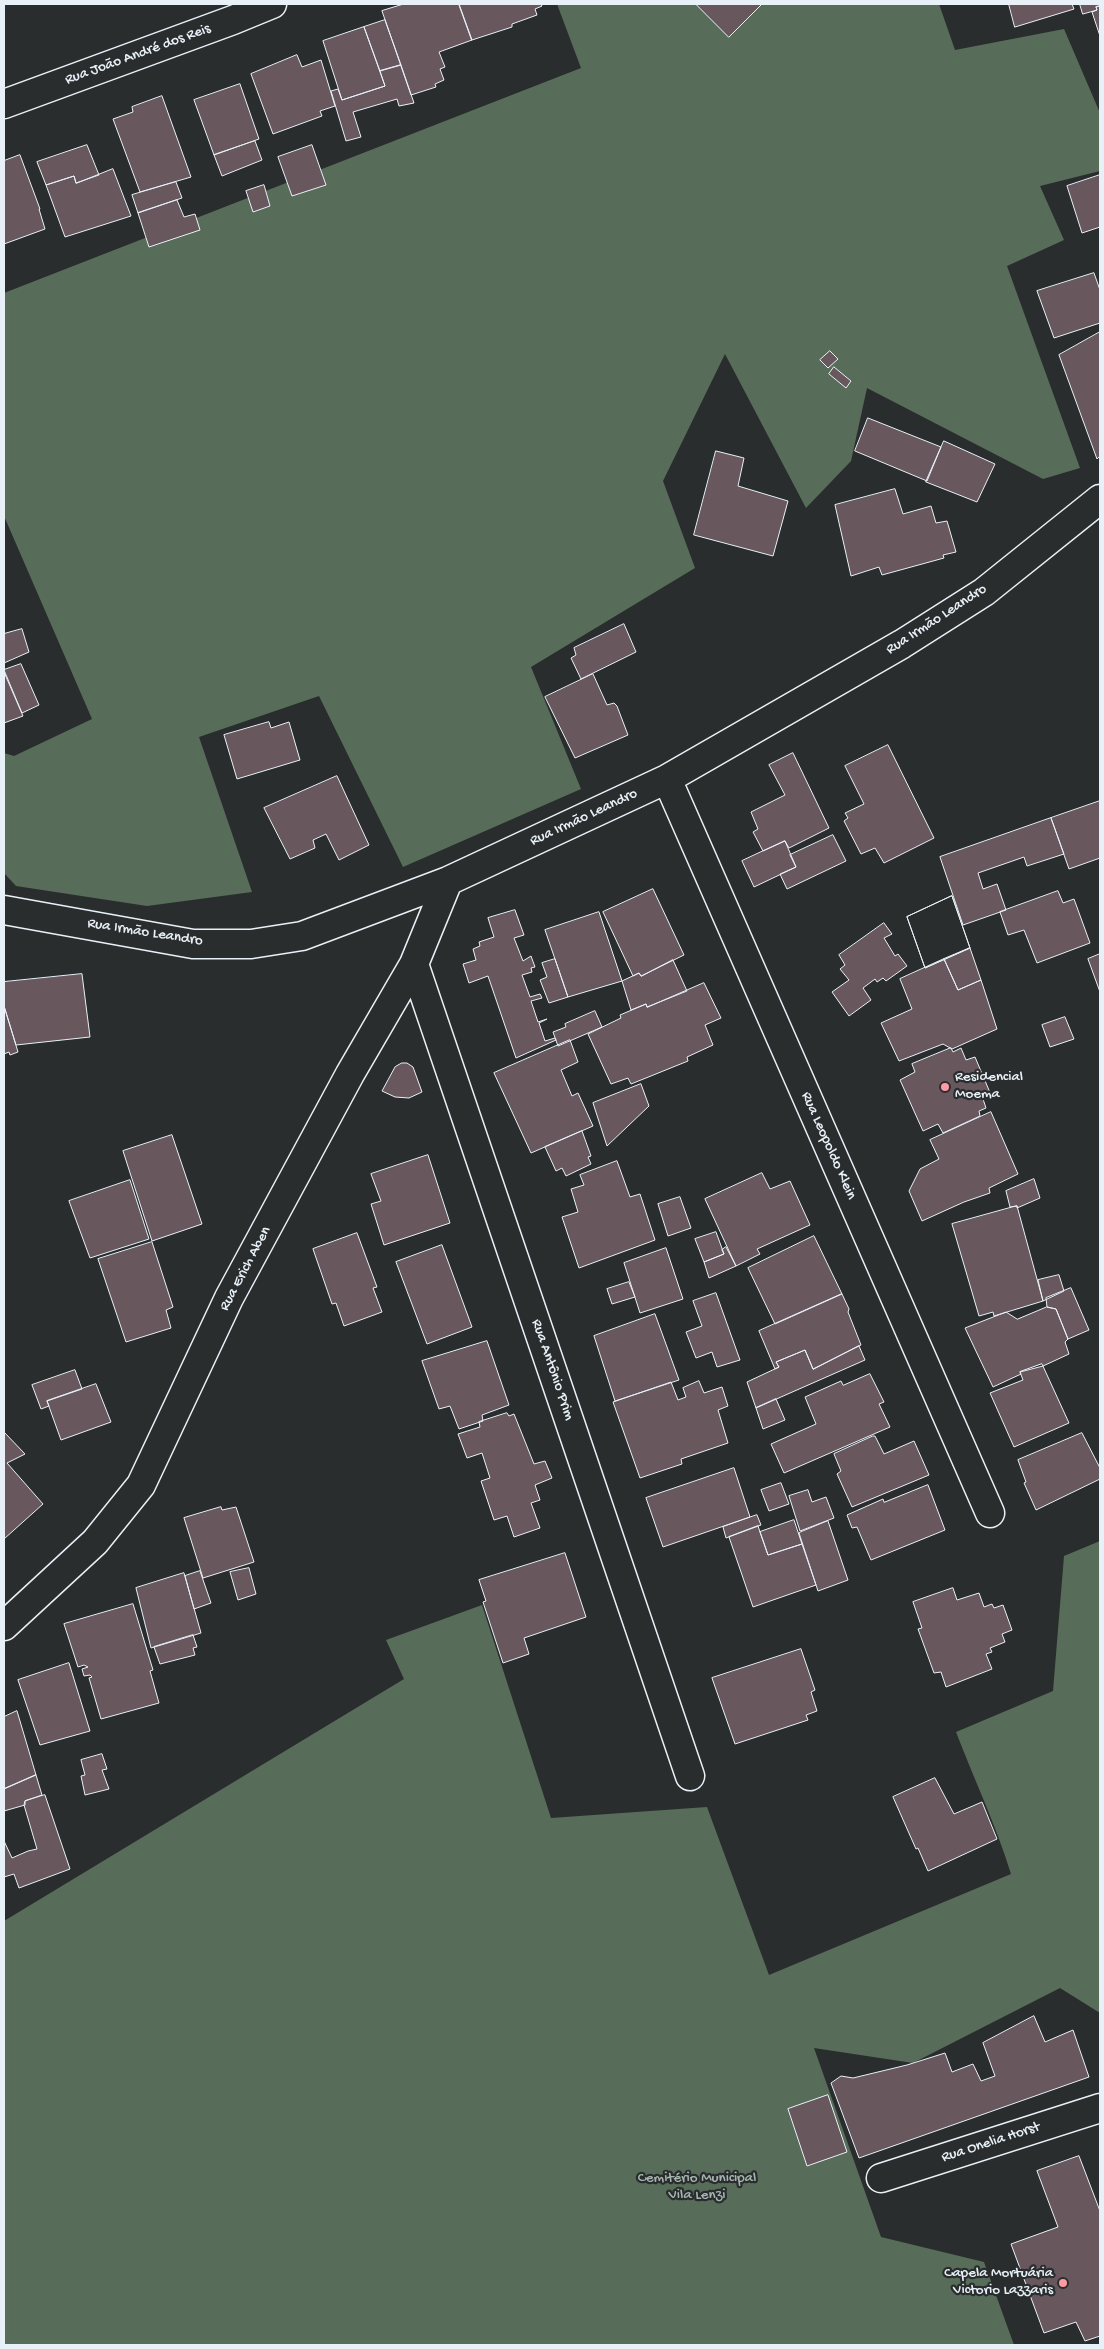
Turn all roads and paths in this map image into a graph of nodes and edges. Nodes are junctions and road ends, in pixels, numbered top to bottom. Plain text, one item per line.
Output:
1 (272, 4) edge
2 (4, 104) edge
3 (1100, 499) edge
4 (667, 779) junction
5 (448, 881) junction
6 (4, 910) edge
7 (414, 964) junction
8 (990, 1513) dead end
9 (4, 1626) edge
10 (690, 1776) dead end
11 (1100, 2108) edge
12 (881, 2178) dead end

1 - 2 street, Rua João André dos Reis
3 - 4 street, Rua Irmão Leandro
4 - 5 street, Rua Irmão Leandro
4 - 8 street, Rua Leopoldo Klein
5 - 6 street, Rua Irmão Leandro
5 - 7 street, Rua Erich Aben
7 - 9 street, Rua Erich Aben
7 - 10 street, Rua Antônio Prim
11 - 12 street, Rua Onelia Horst

